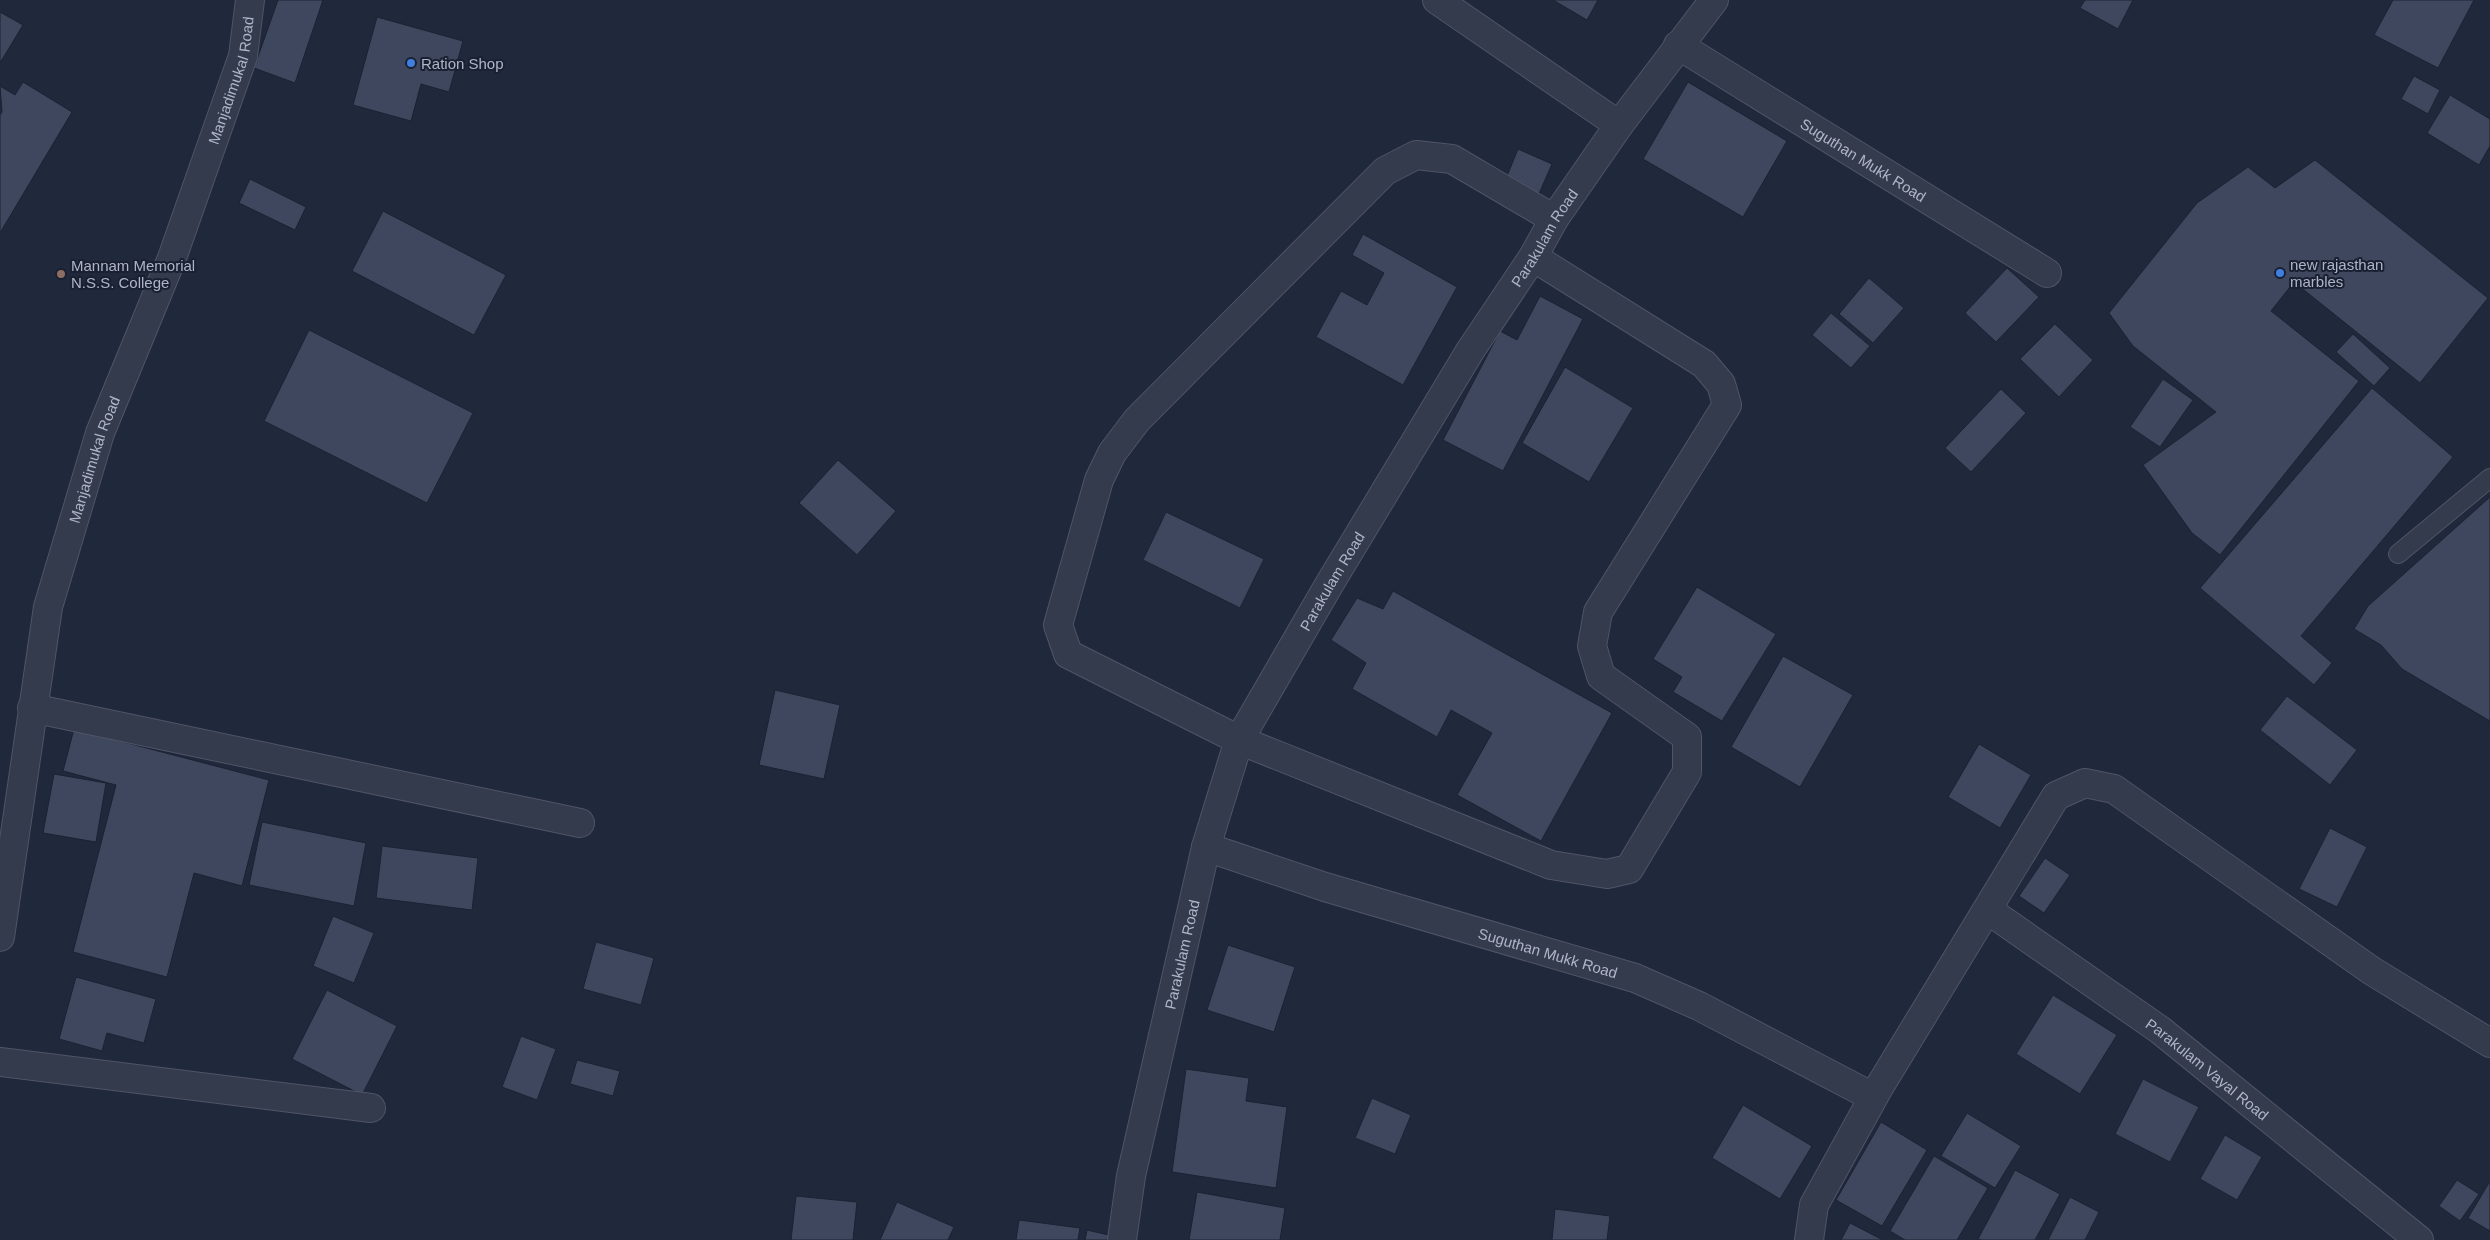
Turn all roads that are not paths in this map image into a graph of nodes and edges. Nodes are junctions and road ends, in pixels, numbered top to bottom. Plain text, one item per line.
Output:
1 (250, 0) edge
2 (1436, 0) edge
3 (1714, 0) edge
4 (1678, 45) junction
5 (1619, 125) junction
6 (1554, 219) junction
7 (1533, 257) junction
8 (2048, 272) dead end
9 (2490, 478) edge
10 (2398, 554) dead end
11 (32, 708) junction
12 (1239, 740) junction
13 (580, 824) dead end
14 (1206, 847) junction
15 (1988, 910) junction
16 (0, 937) edge
17 (2490, 1044) edge
18 (0, 1062) edge
19 (1873, 1097) junction
20 (371, 1108) dead end
21 (1122, 1240) edge
22 (1809, 1240) edge
23 (2419, 1240) edge

1 - 11 street, Manjadimukal Road
2 - 5 street
3 - 4 street, Parakulam Road
4 - 5 street, Parakulam Road
4 - 8 street, Suguthan Mukk Road
5 - 6 street, Parakulam Road
6 - 7 street, Parakulam Road
6 - 12 street
7 - 12 street, Parakulam Road
7 - 12 street
9 - 10 lane
11 - 13 street
11 - 16 street, Manjadimukal Road
12 - 14 street, Parakulam Road
14 - 19 street, Suguthan Mukk Road
14 - 21 street, Parakulam Road
15 - 17 street
15 - 19 street
15 - 23 street, Parakulam Vayal Road
18 - 20 street
19 - 22 street

